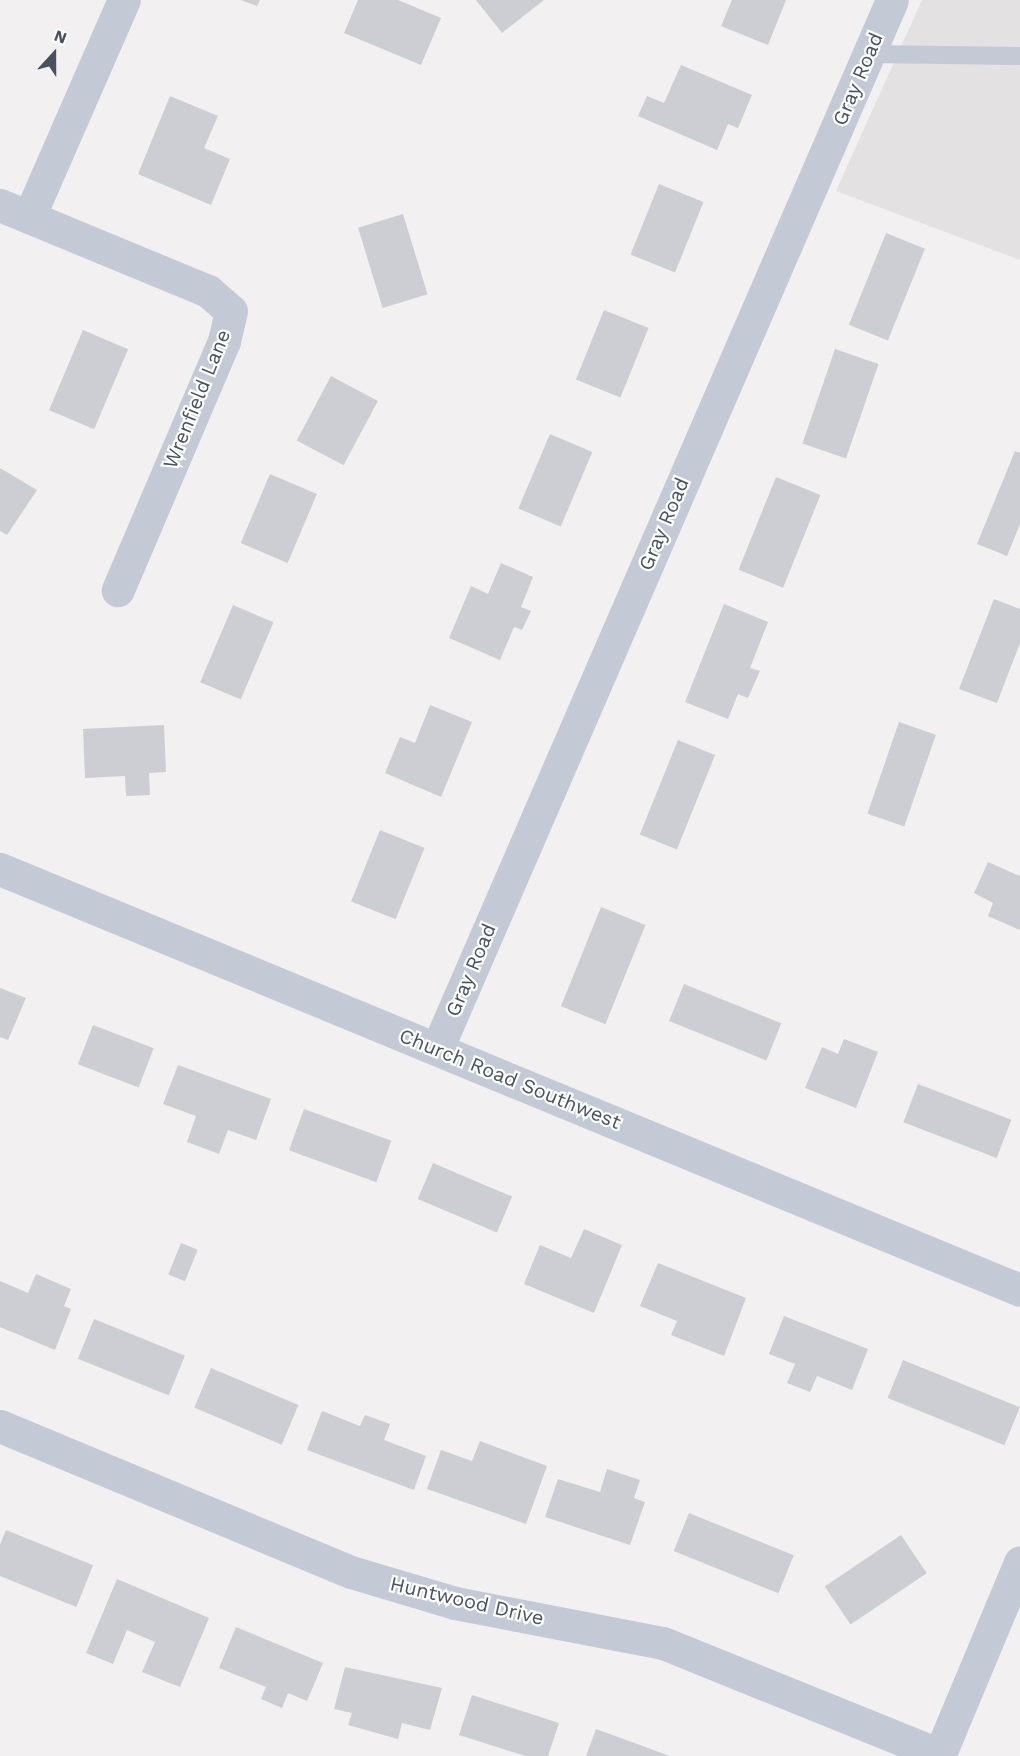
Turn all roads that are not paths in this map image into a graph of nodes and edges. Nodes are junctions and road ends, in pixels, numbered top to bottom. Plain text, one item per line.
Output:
1 (124, 0) edge
2 (892, 0) edge
3 (868, 54) junction
4 (1020, 56) edge
5 (14, 211) edge
6 (118, 590) dead end
7 (0, 870) edge
8 (437, 1049) junction
9 (1020, 1290) edge
10 (0, 1425) edge
11 (1020, 1562) edge
12 (940, 1755) edge

1 - 5 street
2 - 3 street, Gray Road
3 - 4 lane
3 - 8 street, Gray Road
5 - 6 street, Wrenfield Lane
7 - 8 street, Church Road Southwest
8 - 9 street, Church Road Southwest
10 - 12 street, Huntwood Drive
11 - 12 street

